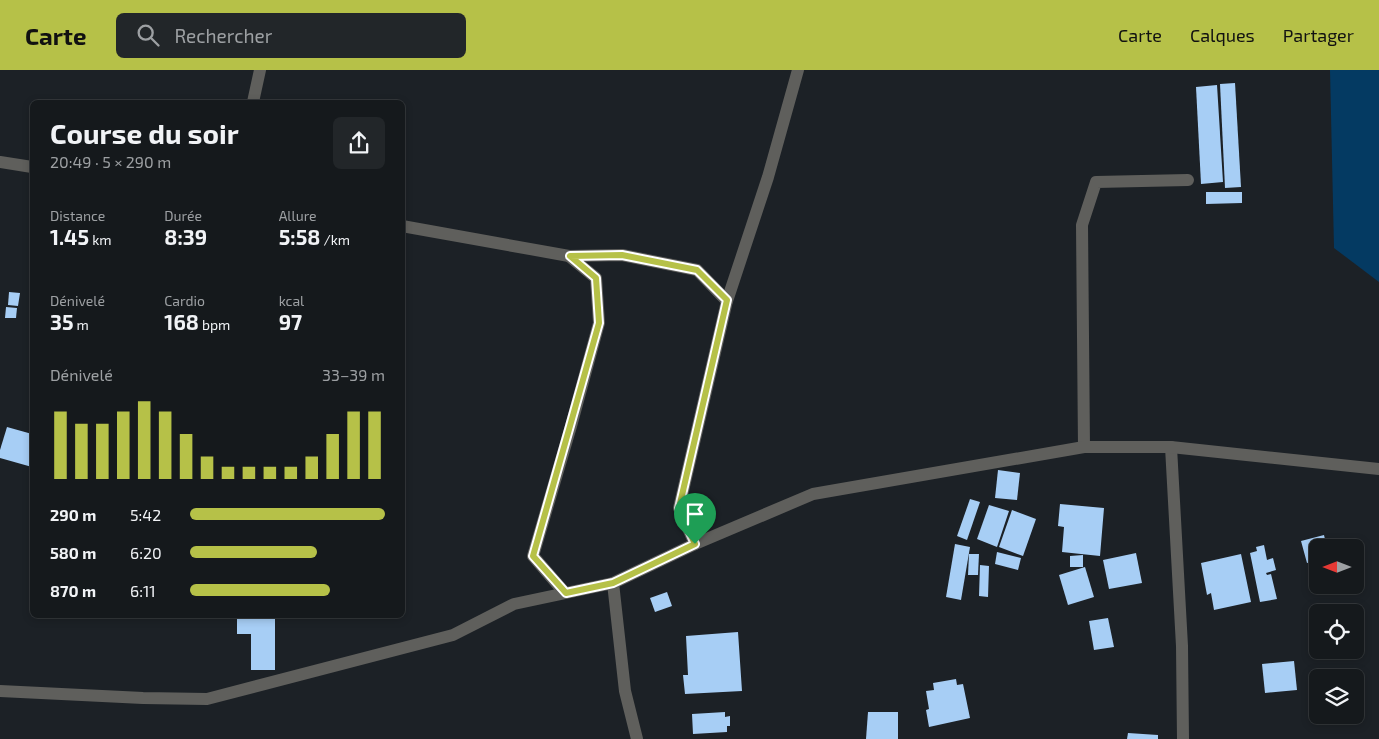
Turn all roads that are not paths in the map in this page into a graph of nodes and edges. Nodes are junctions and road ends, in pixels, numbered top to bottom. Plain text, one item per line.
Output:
1 (260, 70) edge
2 (798, 70) edge
3 (253, 100) edge
4 (0, 162) edge
5 (30, 167) edge
6 (1188, 180) dead end
7 (405, 227) edge
8 (570, 256) junction
9 (727, 300) junction
10 (1084, 447) junction
11 (1171, 447) junction
12 (1379, 469) edge
13 (695, 544) junction
14 (613, 583) junction
15 (566, 593) junction
16 (0, 692) edge
17 (637, 739) edge
18 (1183, 739) edge

1 - 3 street
2 - 9 street
4 - 5 street
6 - 10 street
7 - 8 street
8 - 9 street
8 - 15 street
9 - 13 street
10 - 11 street
10 - 13 street
11 - 12 street
11 - 18 street
13 - 14 street
14 - 15 street
14 - 17 street
15 - 16 street

